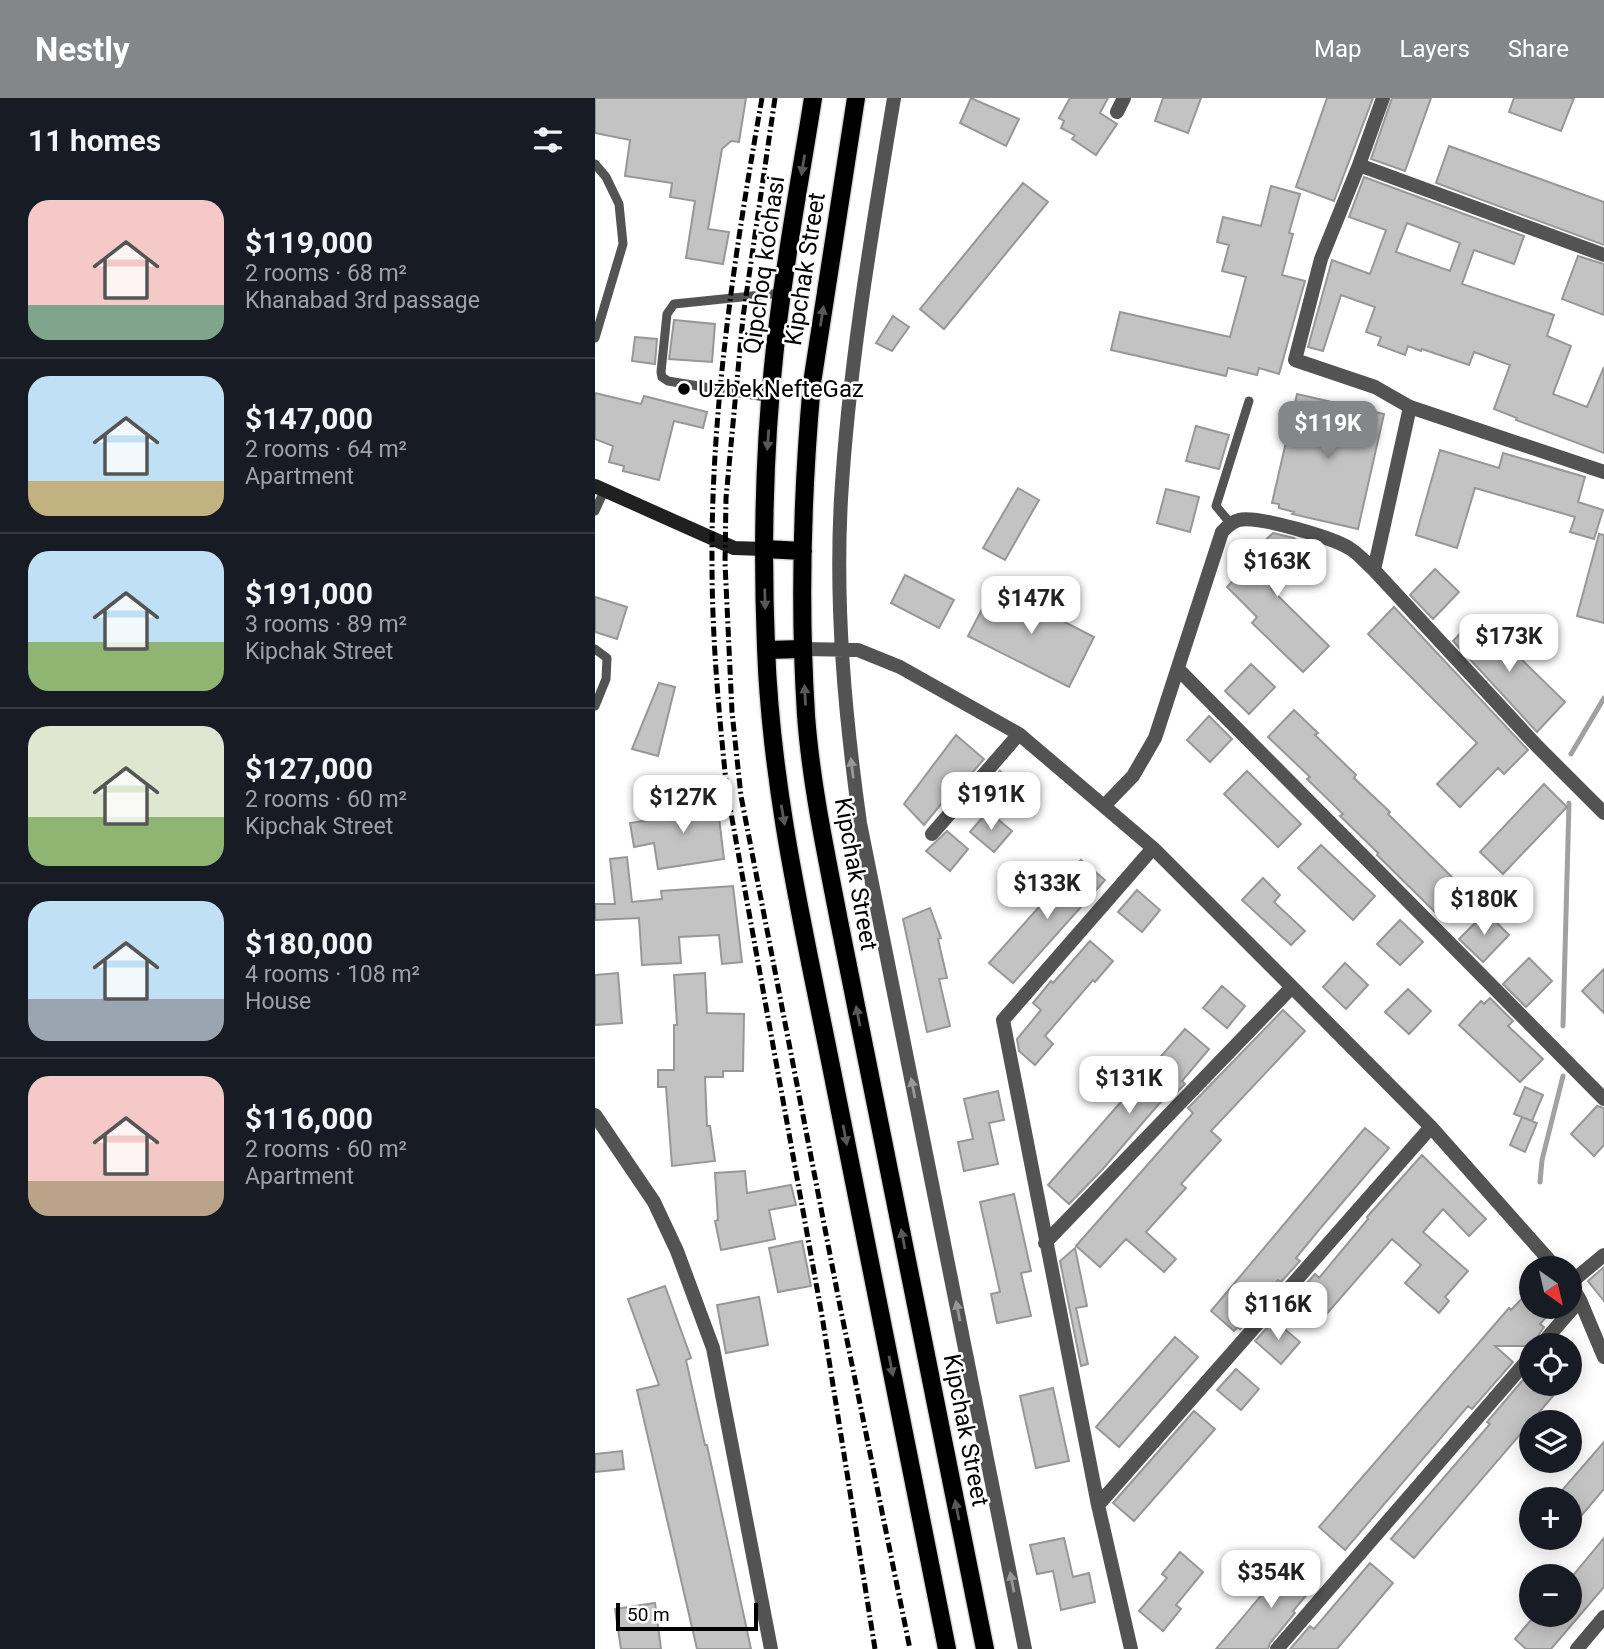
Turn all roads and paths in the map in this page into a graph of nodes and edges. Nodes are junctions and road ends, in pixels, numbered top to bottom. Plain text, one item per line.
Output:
1 (813, 98) edge
2 (856, 98) edge
3 (894, 98) edge
4 (1124, 98) edge
5 (1383, 98) edge
6 (1117, 112) dead end
7 (595, 164) edge
8 (1359, 165) junction
9 (1604, 255) edge
10 (783, 293) junction
11 (595, 338) edge
12 (771, 398) junction
13 (1248, 401) dead end
14 (1411, 407) junction
15 (1604, 472) edge
16 (600, 488) edge
17 (595, 511) edge
18 (1230, 523) junction
19 (764, 549) junction
20 (803, 551) junction
21 (1374, 570) junction
22 (595, 649) edge
23 (803, 649) junction
24 (842, 649) junction
25 (766, 650) junction
26 (1178, 669) junction
27 (595, 706) edge
28 (1019, 734) junction
29 (1104, 806) junction
30 (1604, 813) edge
31 (932, 834) dead end
32 (1153, 848) junction
33 (1292, 987) junction
34 (1604, 1099) edge
35 (595, 1115) edge
36 (1431, 1127) junction
37 (1045, 1243) junction
38 (1604, 1255) edge
39 (1545, 1256) edge
40 (1582, 1273) edge
41 (1582, 1303) edge
42 (1599, 1333) edge
43 (1604, 1357) edge
44 (1519, 1370) edge
45 (1098, 1505) junction
46 (1604, 1617) edge
47 (771, 1649) edge
48 (947, 1649) edge
49 (985, 1649) edge
50 (1025, 1649) edge
51 (1131, 1649) edge
52 (1277, 1649) edge
53 (1577, 1649) edge

1 -> 10 main road, Qipchoq ko'chasi
20 -> 2 main road, Kipchak Street
3 - 24 street
4 - 6 street
5 - 8 street
7 - 11 lane
8 - 9 street
8 - 14 street
10 - 12 main road, Qipchoq ko'chasi
10 - 12 lane
12 -> 19 main road, Qipchoq ko'chasi
13 - 18 lane
14 - 15 street
14 - 21 street
16 - 17 lane
16 - 19 main road
18 - 21 street
18 - 26 street
19 - 20 main road
19 -> 25 main road, Qipchoq ko'chasi
20 - 23 main road, Kipchak Street
21 - 30 street
22 - 27 lane
23 - 24 street
23 - 25 main road
49 -> 23 main road, Kipchak Street
24 - 28 street
50 -> 24 street
25 -> 48 main road
26 - 29 street
26 - 34 street
28 - 29 street
28 - 31 street
29 - 32 street
32 - 33 street
32 - 37 street
33 - 36 street
33 - 37 street
35 - 47 street
36 - 39 street
36 - 45 street
37 - 45 street
38 - 40 street
41 - 42 street
42 - 43 street
44 - 52 street
45 - 51 street
46 - 53 street

